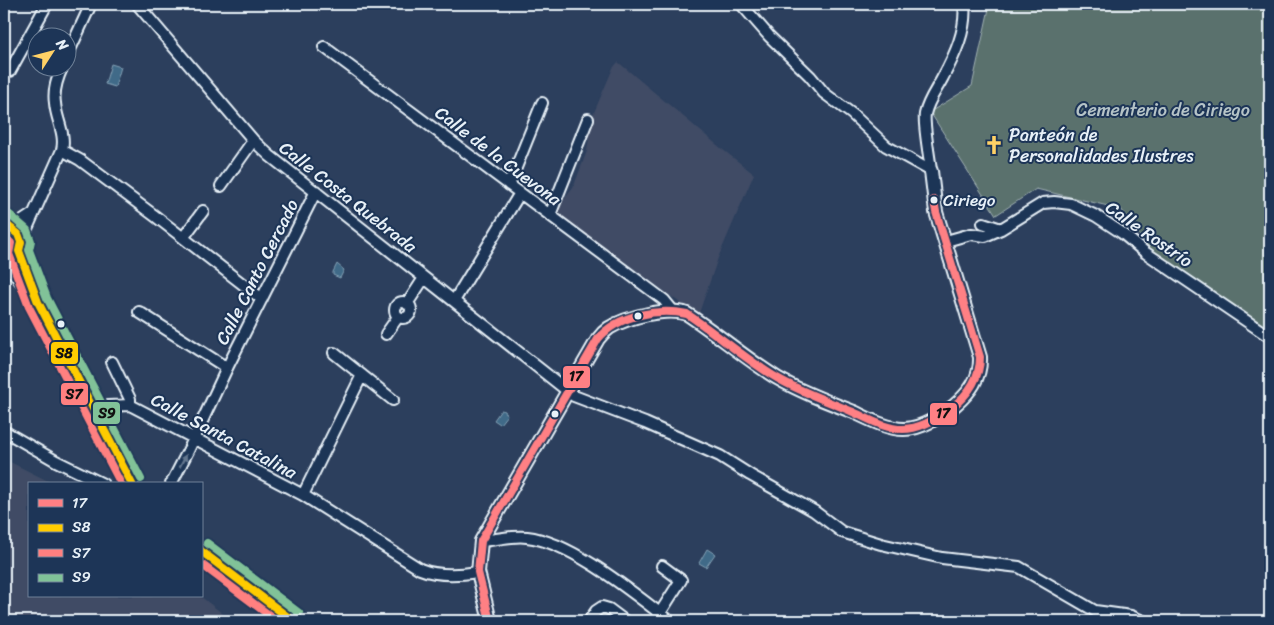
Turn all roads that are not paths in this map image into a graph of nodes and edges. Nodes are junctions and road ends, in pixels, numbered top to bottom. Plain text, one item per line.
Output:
1 (47, 4) edge
2 (91, 4) edge
3 (137, 4) edge
4 (741, 4) edge
5 (964, 4) edge
6 (78, 32) edge
7 (324, 47) dead end
8 (10, 71) dead end
9 (58, 78) edge
10 (542, 104) dead end
11 (588, 119) dead end
12 (254, 141) junction
13 (62, 150) junction
14 (931, 171) junction
15 (509, 185) junction
16 (220, 186) dead end
17 (316, 191) junction
18 (520, 193) junction
19 (203, 211) dead end
20 (33, 214) junction
21 (550, 215) junction
22 (983, 223) dead end
23 (6, 226) edge
24 (1001, 229) junction
25 (183, 238) junction
26 (946, 241) junction
27 (20, 247) junction
28 (4, 263) edge
29 (424, 278) junction
30 (652, 291) junction
31 (262, 299) junction
32 (454, 301) junction
33 (38, 302) junction
34 (673, 311) junction
35 (139, 312) dead end
36 (653, 314) junction
37 (386, 334) dead end
38 (1270, 337) edge
39 (334, 354) dead end
40 (112, 362) dead end
41 (227, 368) junction
42 (362, 375) junction
43 (568, 391) junction
44 (393, 400) dead end
45 (130, 405) junction
46 (93, 409) junction
47 (4, 431) edge
48 (194, 438) junction
49 (99, 482) edge
50 (131, 482) edge
51 (171, 482) edge
52 (303, 496) junction
53 (481, 541) junction
54 (202, 552) edge
55 (662, 566) dead end
56 (478, 572) junction
57 (660, 613) junction
58 (293, 621) edge
59 (490, 621) edge
60 (589, 621) edge
61 (625, 621) edge
62 (670, 621) edge
63 (1143, 621) edge

1 - 8 street
2 - 6 street
3 - 12 street, Calle Costa Quebrada
4 - 14 street
5 - 14 street
7 - 15 street, Calle de la Cuevona
9 - 13 street
10 - 15 street
11 - 21 street
12 - 16 street, Calle Costa Quebrada
12 - 17 street, Calle Costa Quebrada
13 - 20 street
13 - 25 street
14 - 26 main road
15 - 18 street, Calle de la Cuevona
17 - 29 street, Calle Costa Quebrada
17 - 31 street, Calle Canto Cercado
18 - 21 street, Calle de la Cuevona
18 - 32 street
19 - 25 street
20 - 23 street
20 - 27 street
21 - 30 street, Calle de la Cuevona
22 - 24 street
23 - 27 main road
24 - 26 street, Calle Rostrío
24 - 38 street, Calle Rostrío
25 - 31 street
26 - 34 main road
27 - 28 main road
27 - 33 main road
28 - 33 main road
29 - 32 street, Calle Costa Quebrada
29 - 37 street, Calle Costa Quebrada
30 - 34 street, Calle de la Cuevona
30 - 36 street
31 - 41 street, Calle Canto Cercado
32 - 43 street, Calle Costa Quebrada
33 - 46 main road
34 - 36 main road
35 - 41 street, Calle Canto Cercado
36 - 43 main road
39 - 42 street
40 - 45 street, Calle Santa Catalina
41 - 48 street, Calle Canto Cercado
42 - 44 street
42 - 52 street, Calle Santa Catalina
43 - 53 main road
43 - 63 street, Calle Costa Quebrada
45 - 46 street, Calle Santa Catalina
45 - 48 street, Calle Santa Catalina
46 - 50 main road
47 - 49 street
51 -> 48 street, Calle Canto Cercado
48 - 52 street, Calle Santa Catalina
52 - 56 street, Calle Santa Catalina
53 - 56 main road
53 - 57 street
54 - 58 main road
55 - 57 street
56 - 59 main road
57 - 62 street
60 - 61 street

